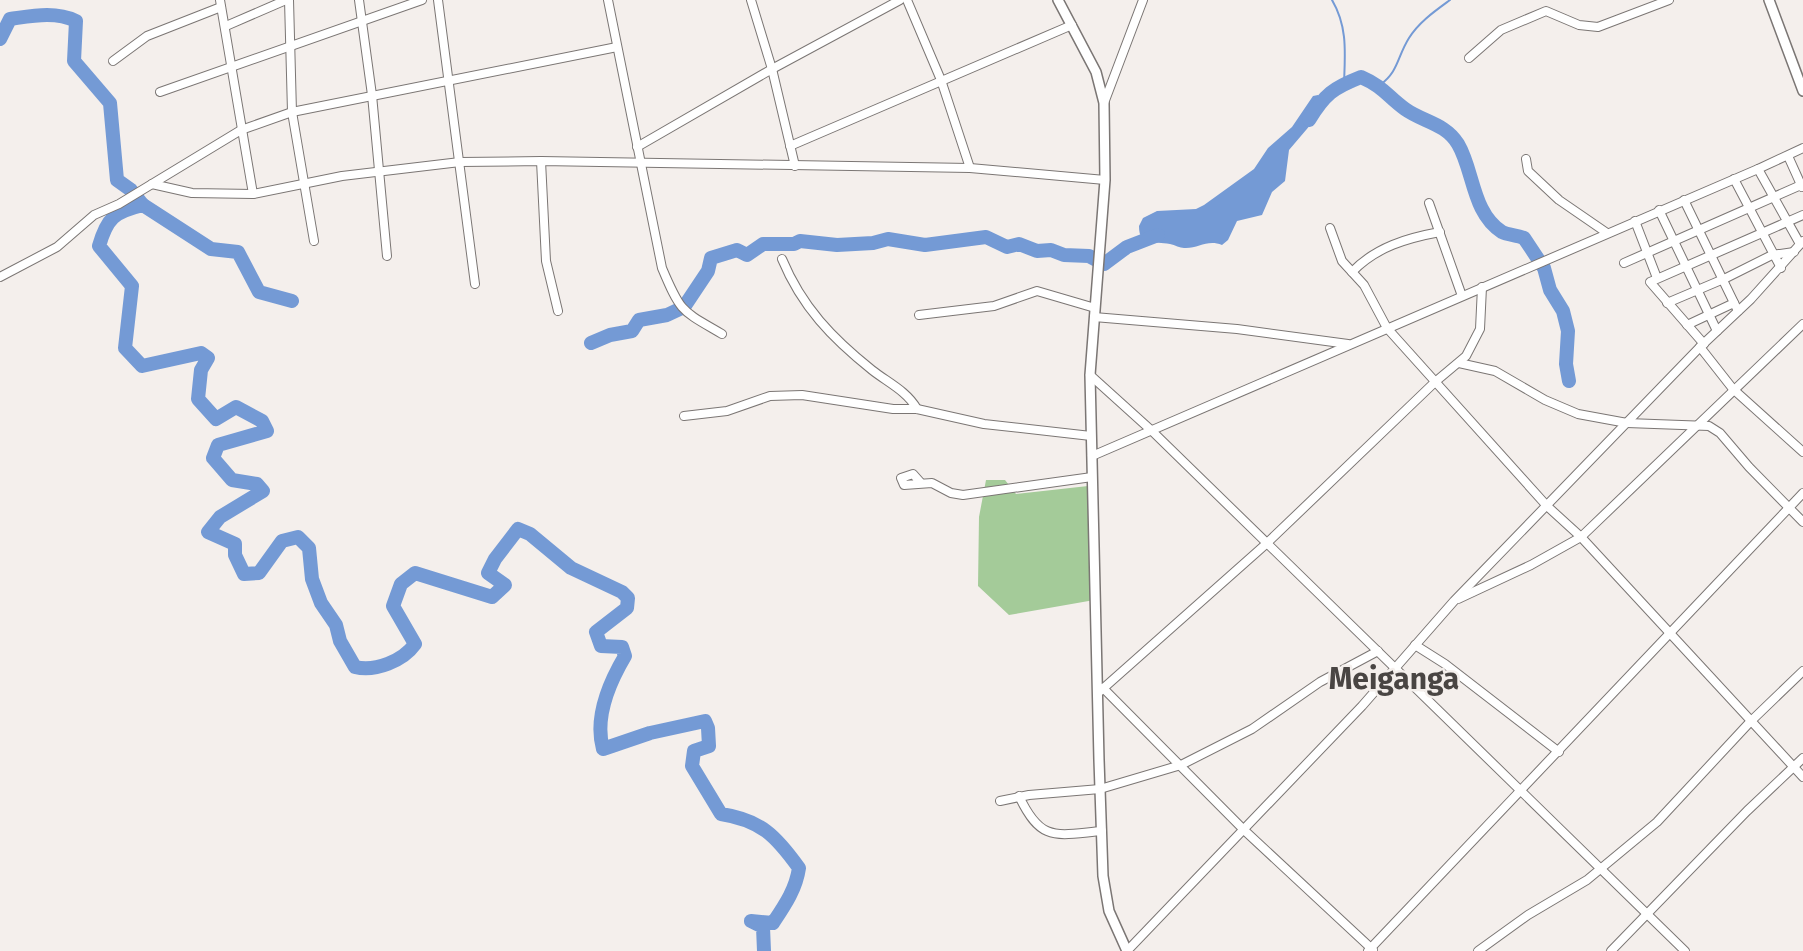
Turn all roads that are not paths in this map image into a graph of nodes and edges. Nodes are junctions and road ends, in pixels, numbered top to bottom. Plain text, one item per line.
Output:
1 (287, 0) edge
2 (359, 0) edge
3 (422, 0) edge
4 (438, 0) edge
5 (608, 0) edge
6 (751, 0) edge
7 (900, 0) edge
8 (907, 0) edge
9 (1058, 0) edge
10 (1143, 0) edge
11 (1667, 0) edge
12 (1769, 0) edge
13 (221, 3) edge
14 (362, 20) junction
15 (1072, 25) junction
16 (226, 26) junction
17 (291, 47) junction
18 (617, 47) junction
19 (1469, 58) dead end
20 (113, 61) dead end
21 (230, 66) junction
22 (772, 69) junction
23 (940, 80) junction
24 (449, 82) junction
25 (1803, 91) edge
26 (160, 92) dead end
27 (372, 95) junction
28 (1104, 103) junction
29 (292, 111) junction
30 (241, 130) junction
31 (790, 146) junction
32 (637, 147) junction
33 (1803, 148) edge
34 (1788, 156) junction
35 (1526, 159) dead end
36 (541, 161) junction
37 (460, 162) junction
38 (641, 164) junction
39 (795, 166) junction
40 (970, 168) junction
41 (1758, 170) junction
42 (380, 172) junction
43 (1734, 179) junction
44 (1105, 180) junction
45 (303, 183) junction
46 (151, 185) junction
47 (1802, 187) edge
48 (253, 194) junction
49 (1774, 197) junction
50 (1684, 200) junction
51 (1429, 203) dead end
52 (1749, 208) junction
53 (1659, 210) junction
54 (1803, 215) edge
55 (1635, 221) junction
56 (1787, 221) junction
57 (1330, 228) dead end
58 (1697, 229) junction
59 (1440, 232) junction
60 (1607, 233) junction
61 (1761, 233) junction
62 (1673, 240) junction
63 (314, 241) dead end
64 (1802, 243) edge
65 (1794, 252) junction
66 (1647, 253) junction
67 (1710, 255) junction
68 (1772, 255) junction
69 (387, 256) dead end
70 (782, 260) dead end
71 (1624, 263) dead end
72 (1683, 266) junction
73 (1781, 268) junction
74 (1352, 272) junction
75 (0, 278) edge
76 (1657, 278) junction
77 (1722, 280) junction
78 (475, 284) dead end
79 (1482, 287) junction
80 (1695, 290) junction
81 (1462, 296) junction
82 (1667, 303) junction
83 (1734, 303) junction
84 (558, 311) dead end
85 (1738, 311) junction
86 (1095, 313) junction
87 (1707, 314) junction
88 (919, 315) dead end
89 (1803, 324) edge
90 (1686, 325) junction
91 (1387, 328) junction
92 (1717, 331) junction
93 (722, 334) dead end
94 (1350, 344) junction
95 (1702, 345) junction
96 (1459, 363) junction
97 (1090, 375) junction
98 (1435, 382) junction
99 (1733, 388) junction
100 (917, 409) junction
101 (684, 416) dead end
102 (1627, 423) junction
103 (1699, 423) junction
104 (1152, 431) junction
105 (1091, 436) junction
106 (1803, 452) edge
107 (1092, 456) junction
108 (1092, 477) junction
109 (921, 483) dead end
110 (1803, 493) edge
111 (1547, 506) junction
112 (1788, 508) junction
113 (1803, 522) edge
114 (1581, 537) junction
115 (1266, 544) junction
116 (1454, 601) junction
117 (1670, 632) junction
118 (1415, 645) junction
119 (1378, 651) junction
120 (1395, 668) junction
121 (1803, 671) edge
122 (1101, 691) junction
123 (1750, 722) junction
124 (1558, 752) junction
125 (1803, 758) edge
126 (1181, 765) junction
127 (1794, 767) junction
128 (1803, 777) edge
129 (1100, 789) junction
130 (1522, 791) junction
131 (1020, 796) junction
132 (1000, 801) dead end
133 (1244, 830) junction
134 (1101, 831) junction
135 (1601, 869) junction
136 (1647, 914) junction
137 (1371, 950) edge
138 (1127, 951) edge
139 (1478, 951) edge
140 (1611, 951) edge
141 (1685, 951) edge

1 - 16 street
1 - 17 street
2 - 14 street
3 - 14 street
4 - 24 street
5 - 18 street
6 - 22 street
7 - 22 street
8 - 23 street
9 - 15 street
10 - 28 street
11 - 19 street
12 - 25 street
13 - 16 street
13 - 20 street
14 - 17 street
14 - 27 street
15 - 23 street
15 - 28 street
16 - 21 street
17 - 21 street
17 - 29 street
18 - 24 street
18 - 32 street
21 - 26 street
21 - 30 street
22 - 31 street
22 - 32 street
23 - 31 street
23 - 40 street
24 - 27 street
24 - 37 street
27 - 29 street
27 - 42 street
28 - 44 street
29 - 30 street
29 - 45 street
30 - 46 street
30 - 48 street
31 - 39 street
32 - 38 street
33 - 34 street
34 - 41 street
34 - 47 street
35 - 60 street
36 - 37 street
36 - 38 street
36 - 84 street
37 - 42 street
37 - 78 street
38 - 39 street
38 - 93 street
39 - 40 street
40 - 44 street
41 - 43 street
41 - 49 street
42 - 45 street
42 - 69 street
43 - 50 street
43 - 52 street
44 - 86 street
45 - 48 street
45 - 63 street
46 - 48 street
46 - 75 street
47 - 49 street
49 - 52 street
49 - 56 street
50 - 53 street
50 - 58 street
51 - 59 street
52 - 58 street
52 - 61 street
53 - 55 street
53 - 62 street
54 - 56 street
55 - 60 street
55 - 66 street
56 - 61 street
56 - 64 street
57 - 74 street
58 - 62 street
58 - 67 street
59 - 74 street
59 - 81 street
60 - 79 street
61 - 67 street
61 - 68 street
62 - 66 street
62 - 72 street
64 - 65 street
65 - 68 street
65 - 73 street
66 - 71 street
66 - 76 street
67 - 72 street
67 - 77 street
68 - 73 street
68 - 77 street
70 - 100 street
72 - 76 street
72 - 80 street
73 - 85 street
74 - 91 street
76 - 82 street
77 - 80 street
77 - 83 street
79 - 81 street
79 - 96 street
80 - 82 street
80 - 87 street
81 - 91 street
82 - 90 street
83 - 85 street
83 - 87 street
85 - 92 street
86 - 88 street
86 - 94 street
86 - 97 street
87 - 90 street
87 - 92 street
89 - 99 street
90 - 95 street
91 - 94 street
91 - 98 street
92 - 95 street
94 - 104 street
95 - 99 street
95 - 102 street
96 - 98 street
96 - 102 street
97 - 104 street
97 - 105 street
98 - 111 street
98 - 115 street
99 - 103 street
99 - 106 street
100 - 101 street
100 - 105 street
102 - 103 street
102 - 111 street
103 - 112 street
103 - 114 street
104 - 107 street
104 - 115 street
105 - 107 street
107 - 108 street
108 - 109 street
108 - 122 street
110 - 112 street
111 - 114 street
111 - 116 street
112 - 113 street
112 - 117 street
114 - 116 street
114 - 117 street
115 - 119 street
115 - 122 street
116 - 118 street
117 - 123 street
117 - 124 street
118 - 120 street
118 - 124 street
119 - 120 street
119 - 126 street
120 - 130 street
120 - 133 street
121 - 123 street
122 - 126 street
122 - 129 street
123 - 127 street
123 - 135 street
124 - 130 street
125 - 127 street
126 - 129 street
126 - 133 street
127 - 128 street
127 - 136 street
129 - 131 street
129 - 134 street
130 - 135 street
130 - 137 street
131 - 132 street
131 - 134 street
133 - 137 street
133 - 138 street
134 - 138 street
135 - 136 street
135 - 139 street
136 - 140 street
136 - 141 street

